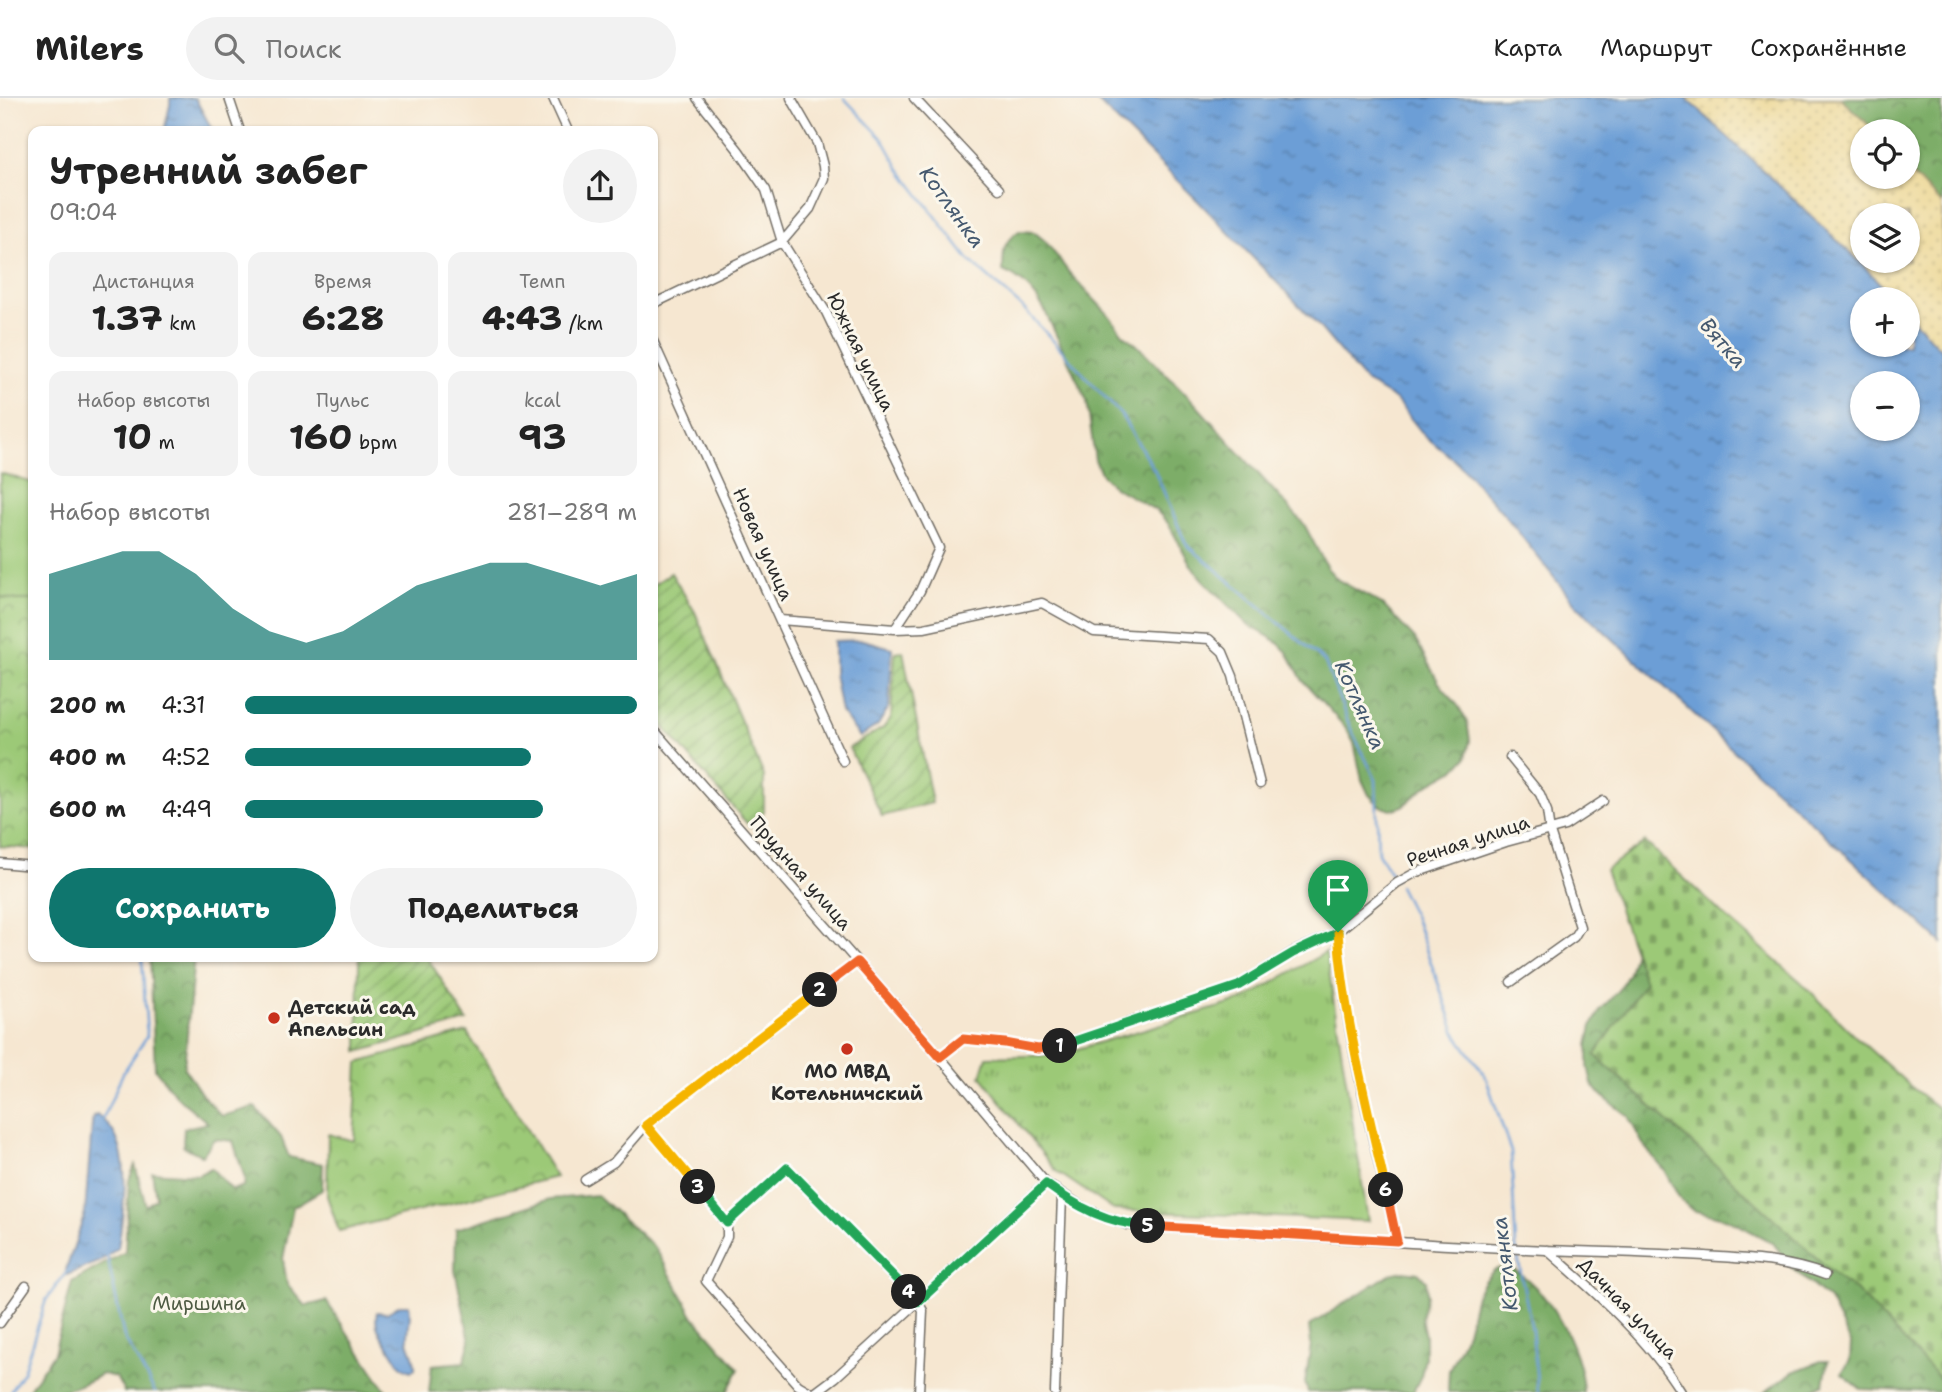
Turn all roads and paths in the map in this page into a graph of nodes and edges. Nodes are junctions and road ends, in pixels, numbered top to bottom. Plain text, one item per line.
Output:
1 (229, 98) edge
2 (553, 98) edge
3 (696, 98) edge
4 (791, 98) edge
5 (914, 98) edge
6 (238, 126) edge
7 (566, 126) edge
8 (999, 189) dead end
9 (782, 242) junction
10 (658, 302) edge
11 (658, 352) edge
12 (780, 620) junction
13 (895, 629) junction
14 (658, 735) edge
15 (1510, 757) dead end
16 (843, 761) dead end
17 (1260, 784) dead end
18 (1604, 801) dead end
19 (1550, 832) junction
20 (0, 863) edge
21 (28, 866) edge
22 (1338, 932) junction
23 (857, 962) junction
24 (1511, 982) dead end
25 (940, 1057) junction
26 (646, 1125) junction
27 (584, 1180) dead end
28 (1046, 1184) junction
29 (1062, 1196) junction
30 (727, 1223) junction
31 (1397, 1241) junction
32 (1547, 1250) junction
33 (1825, 1275) dead end
34 (26, 1286) dead end
35 (918, 1302) junction
36 (0, 1323) edge
37 (813, 1392) edge
38 (919, 1392) edge
39 (1055, 1392) edge
40 (1681, 1392) edge

1 - 6 street
2 - 7 street
3 - 9 street, Южная улица
4 - 9 street
5 - 8 street
9 - 10 street
9 - 13 street, Южная улица
11 - 12 street, Новая улица
12 - 13 street
12 - 16 street, Новая улица
13 - 17 street
14 - 23 street, Прудная улица
15 - 19 street, Речная улица
18 - 19 street, Речная улица
19 - 22 street, Речная улица
19 - 24 street, Речная улица
20 - 21 street
22 - 25 street, Речная улица
22 - 31 street
23 - 25 street, Прудная улица
23 - 26 street
25 - 28 street, Прудная улица
26 - 27 street
26 - 30 street
28 - 29 street, Прудная улица
28 - 35 street
29 - 31 street, Прудная улица
29 - 39 street
30 - 35 street
30 - 37 street
31 - 32 street, Прудная улица
32 - 33 street, Прудная улица
32 - 40 street, Дачная улица
34 - 36 street
35 - 37 street
35 - 38 street

